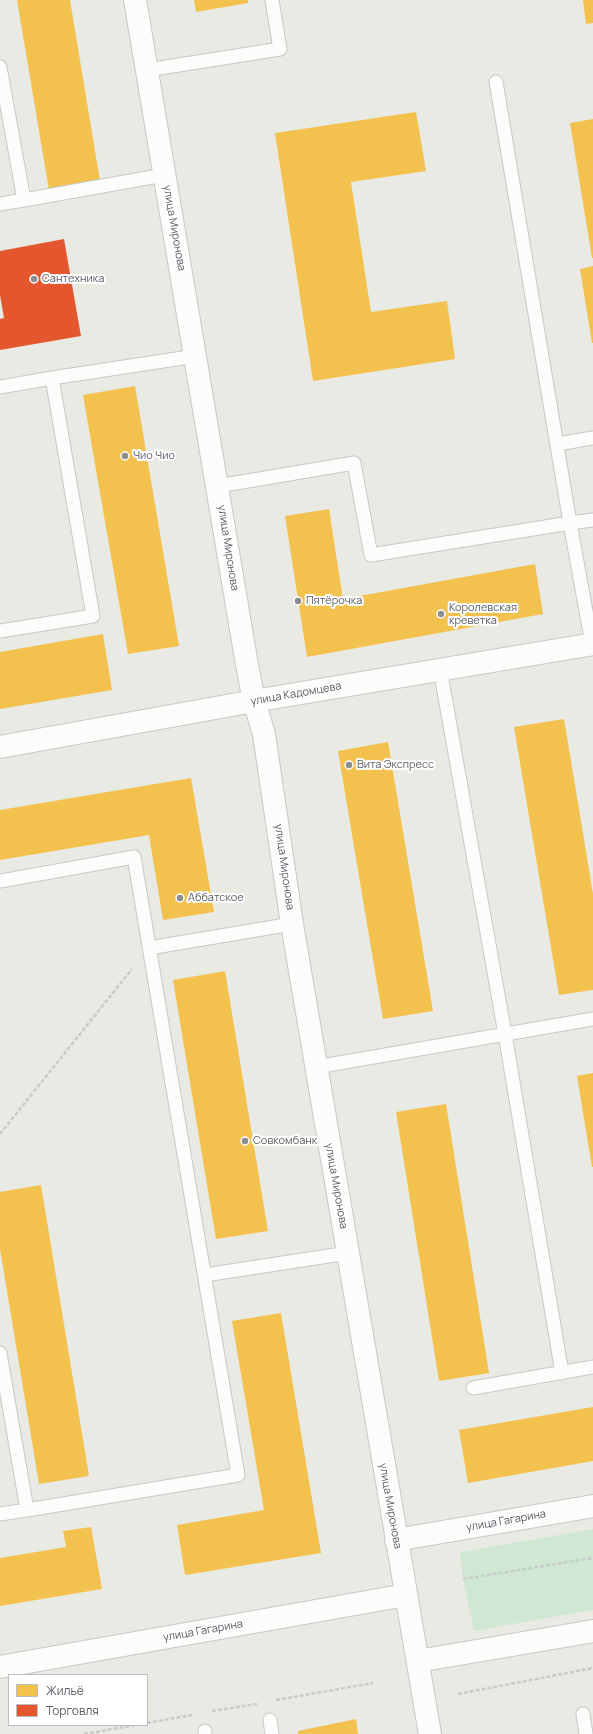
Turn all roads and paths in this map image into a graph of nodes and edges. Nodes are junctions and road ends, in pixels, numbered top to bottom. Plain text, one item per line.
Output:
1 (135, 0) edge
2 (272, 0) edge
3 (0, 67) edge
4 (147, 70) junction
5 (496, 82) dead end
6 (164, 175) junction
7 (24, 200) junction
8 (0, 204) edge
9 (196, 356) junction
10 (52, 378) junction
11 (0, 387) edge
12 (593, 438) edge
13 (558, 444) junction
14 (218, 486) junction
15 (593, 520) edge
16 (570, 523) junction
17 (0, 631) edge
18 (592, 644) edge
19 (440, 669) junction
20 (254, 701) junction
21 (0, 747) edge
22 (0, 881) edge
23 (292, 924) junction
24 (150, 948) junction
25 (593, 1019) edge
26 (505, 1034) junction
27 (316, 1066) junction
28 (0, 1134) edge
29 (348, 1253) junction
30 (205, 1275) junction
31 (0, 1353) edge
32 (593, 1367) edge
33 (562, 1373) junction
34 (473, 1388) dead end
35 (593, 1506) edge
36 (27, 1510) junction
37 (0, 1514) edge
38 (396, 1540) junction
39 (593, 1558) edge
40 (463, 1579) dead end
41 (406, 1595) junction
42 (593, 1631) edge
43 (418, 1661) junction
44 (0, 1667) edge
45 (593, 1668) edge
46 (458, 1694) dead end
47 (583, 1714) dead end
48 (270, 1720) dead end
49 (129, 1726) edge
50 (84, 1734) edge
51 (272, 1734) edge
52 (430, 1734) edge
53 (586, 1734) edge

1 - 4 main road, улица Миронова
2 - 4 lane
3 - 7 lane
4 - 6 main road, улица Миронова
5 - 13 lane
6 - 7 lane
6 - 9 main road, улица Миронова
7 - 8 lane
9 - 10 lane
9 - 14 main road, улица Миронова
10 - 11 lane
10 - 17 lane
12 - 13 lane
13 - 16 lane
14 - 16 lane
14 - 20 main road, улица Миронова
15 - 16 lane
16 - 18 lane
18 - 19 main road, улица Кадомцева
19 - 20 main road, улица Кадомцева
19 - 26 lane
20 - 21 main road, улица Кадомцева
20 - 23 main road, улица Миронова
22 - 24 lane
23 - 24 lane
23 - 27 main road, улица Миронова
24 - 28 path
24 - 30 lane
25 - 26 lane
26 - 27 lane
26 - 33 lane
27 - 29 main road, улица Миронова
29 - 30 lane
29 - 38 main road, улица Миронова
30 - 36 lane
31 - 36 lane
32 - 33 lane
33 - 34 lane
35 - 38 main road, улица Гагарина
36 - 37 lane
38 - 41 main road, улица Миронова
39 - 40 path
41 - 43 main road, улица Миронова
41 - 44 main road, улица Гагарина
42 - 43 main road
43 - 52 main road, улица Миронова
45 - 46 path
47 - 53 lane
48 - 51 lane
49 - 50 path

